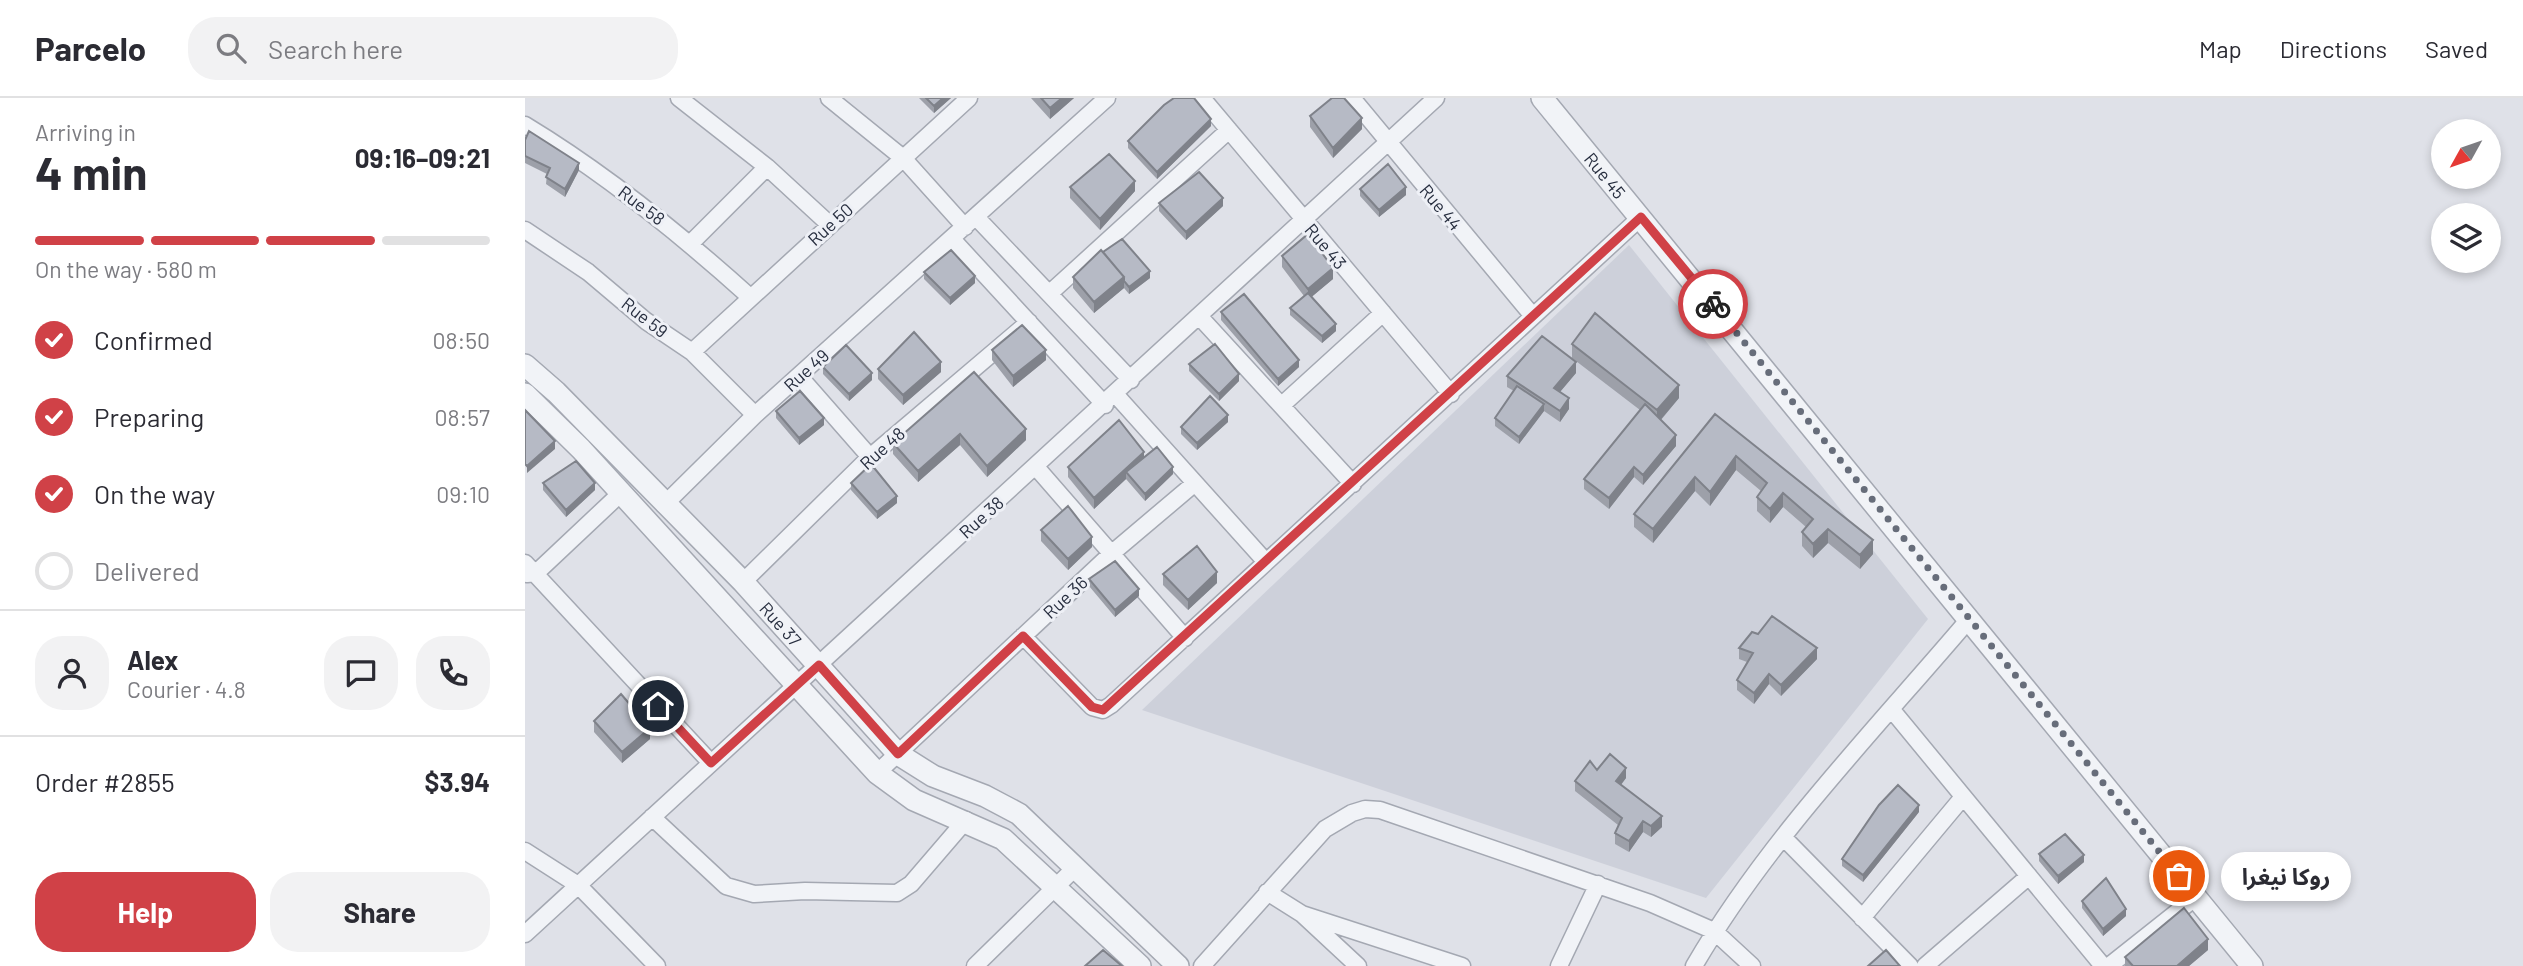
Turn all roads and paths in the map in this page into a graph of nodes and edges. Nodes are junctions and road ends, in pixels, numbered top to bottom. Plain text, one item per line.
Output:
1 (679, 98) edge
2 (829, 98) edge
3 (1107, 98) edge
4 (1202, 98) edge
5 (1352, 98) edge
6 (1436, 98) edge
7 (1542, 98) edge
8 (967, 99) edge
9 (525, 125) edge
10 (1229, 130) junction
11 (1388, 143) junction
12 (903, 158) junction
13 (767, 167) junction
14 (1641, 217) junction
15 (1303, 219) junction
16 (971, 222) junction
17 (829, 224) junction
18 (525, 230) edge
19 (952, 239) junction
20 (691, 244) junction
21 (1050, 293) junction
22 (750, 297) junction
23 (1383, 313) junction
24 (1532, 315) junction
25 (1199, 316) junction
26 (1029, 322) junction
27 (692, 352) junction
28 (525, 365) edge
29 (799, 376) junction
30 (1131, 380) junction
31 (525, 394) edge
32 (1451, 394) junction
33 (1110, 400) junction
34 (1282, 405) junction
35 (755, 415) junction
36 (870, 457) junction
37 (1036, 467) junction
38 (1195, 483) junction
39 (1353, 484) junction
40 (621, 493) junction
41 (664, 505) junction
42 (1111, 554) junction
43 (1266, 562) junction
44 (529, 570) edge
45 (743, 582) junction
46 (1970, 618) junction
47 (1023, 636) junction
48 (1185, 638) junction
49 (819, 665) junction
50 (797, 685) junction
51 (1892, 710) junction
52 (898, 754) junction
53 (711, 763) junction
54 (877, 773) junction
55 (1963, 796) junction
56 (652, 817) junction
57 (966, 820) junction
58 (1784, 838) junction
59 (525, 851) edge
60 (1076, 867) junction
61 (2029, 876) junction
62 (1598, 884) junction
63 (578, 885) junction
64 (1055, 888) junction
65 (1267, 892) junction
66 (2196, 897) junction
67 (1302, 914) junction
68 (1862, 918) junction
69 (1714, 932) junction
70 (525, 934) edge
71 (657, 966) edge
72 (975, 966) edge
73 (1140, 966) edge
74 (1178, 966) edge
75 (1202, 966) edge
76 (1358, 966) edge
77 (1462, 966) edge
78 (1559, 966) edge
79 (1694, 966) edge
80 (1752, 966) edge
81 (1910, 966) edge
82 (1926, 966) edge
83 (2106, 966) edge
84 (2252, 966) edge

1 - 13 street
2 - 12 street
3 - 16 street
4 - 10 street, Rue 43
5 - 11 street, Rue 44
6 - 11 street, Rue 38
7 - 14 street, Rue 45
8 - 12 street, Rue 50
9 - 20 street, Rue 58
10 - 15 street, Rue 43
10 - 21 street
11 - 15 street, Rue 38
11 - 24 street, Rue 44
12 - 16 street
12 - 17 street, Rue 50
13 - 17 street
13 - 20 street
14 - 24 street
14 - 46 street, Rue 45
15 - 23 street, Rue 43
15 - 25 street, Rue 38
16 - 19 street, Rue 49
16 - 21 street
17 - 22 street, Rue 50
18 - 27 street, Rue 59
19 - 26 street
19 - 29 street, Rue 49
20 - 22 street, Rue 58
21 - 30 street
22 - 27 street, Rue 50
23 - 32 street, Rue 43
23 - 34 street
24 - 32 street
25 - 30 street, Rue 38
25 - 34 street
26 - 33 street
26 - 36 street, Rue 48
27 - 35 street, Rue 59
28 - 41 street, Rue 37
29 - 35 street, Rue 49
29 - 36 street
30 - 33 street, Rue 38
31 - 40 street, Rue 37
32 - 39 street
33 - 37 street, Rue 38
33 - 38 street
34 - 39 street
35 - 41 street, Rue 49
36 - 45 street, Rue 48
37 - 42 street
37 - 49 street, Rue 38
38 - 42 street, Rue 36
38 - 43 street
39 - 43 street
40 - 44 street
40 - 50 street, Rue 37
41 - 45 street, Rue 37
42 - 47 street, Rue 36
42 - 48 street
43 - 48 street
44 - 53 street
45 - 49 street, Rue 37
46 - 51 street
46 - 66 street, Rue 45
47 - 48 street
47 - 52 street, Rue 36
49 - 50 street, Rue 38
49 - 52 street, Rue 37
50 - 53 street, Rue 38
50 - 54 street, Rue 37
51 - 55 street
51 - 58 street
52 - 54 street, Rue 36
52 - 60 street, Rue 37
53 - 56 street, Rue 38
54 - 57 street, Rue 37
55 - 61 street
55 - 68 street
56 - 57 street
56 - 63 street, Rue 38
57 - 64 street, Rue 37
58 - 68 street
58 - 69 street
59 - 63 street
60 - 64 street
60 - 74 street, Rue 37
61 - 82 street
61 - 83 street
62 - 65 street
62 - 69 street
62 - 78 street
63 - 70 street, Rue 38
63 - 71 street
64 - 72 street
64 - 73 street, Rue 37
65 - 67 street
65 - 75 street
66 - 83 street
66 - 84 street, Rue 45
67 - 76 street
67 - 77 street
68 - 81 street
69 - 79 street
69 - 80 street

